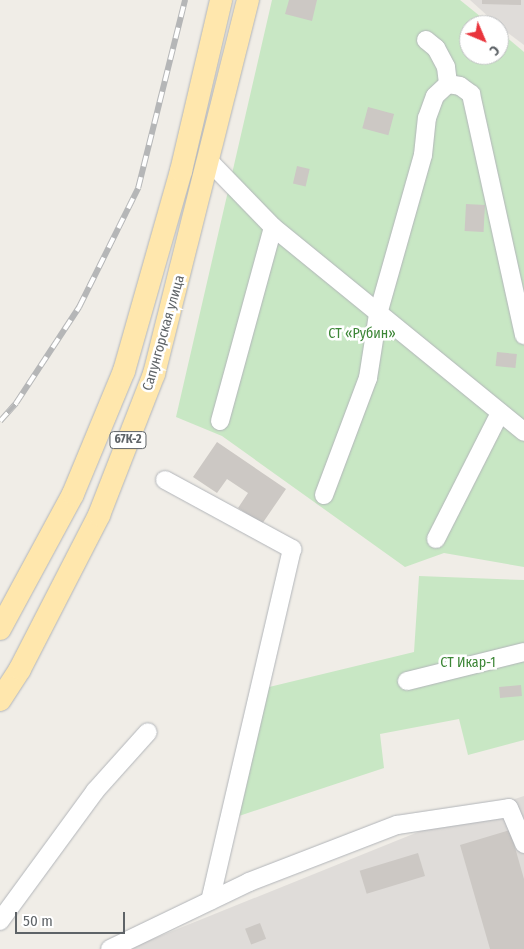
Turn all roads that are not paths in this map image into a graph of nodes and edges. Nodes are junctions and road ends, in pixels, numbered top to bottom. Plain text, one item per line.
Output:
1 (221, 0) edge
2 (248, 0) edge
3 (426, 40) dead end
4 (448, 84) junction
5 (209, 161) junction
6 (273, 226) junction
7 (378, 314) junction
8 (524, 335) edge
9 (500, 413) junction
10 (220, 421) dead end
11 (524, 432) edge
12 (165, 480) dead end
13 (324, 495) dead end
14 (436, 539) dead end
15 (0, 629) edge
16 (524, 652) edge
17 (407, 681) dead end
18 (0, 700) edge
19 (148, 732) dead end
20 (524, 844) edge
21 (210, 901) junction
22 (0, 921) edge
23 (110, 949) edge

1 - 15 main road, Сапунгорская улица / 67К-2
2 - 5 main road, Сапунгорская улица / 67К-2
3 - 4 lane
4 - 7 lane
4 - 8 lane
5 - 6 lane
5 - 18 main road, Сапунгорская улица / 67К-2
6 - 7 lane
6 - 10 lane
7 - 9 lane
7 - 13 lane
9 - 11 lane
9 - 14 lane
12 - 21 lane
16 - 17 lane
19 - 22 lane
20 - 21 lane
21 - 23 lane

